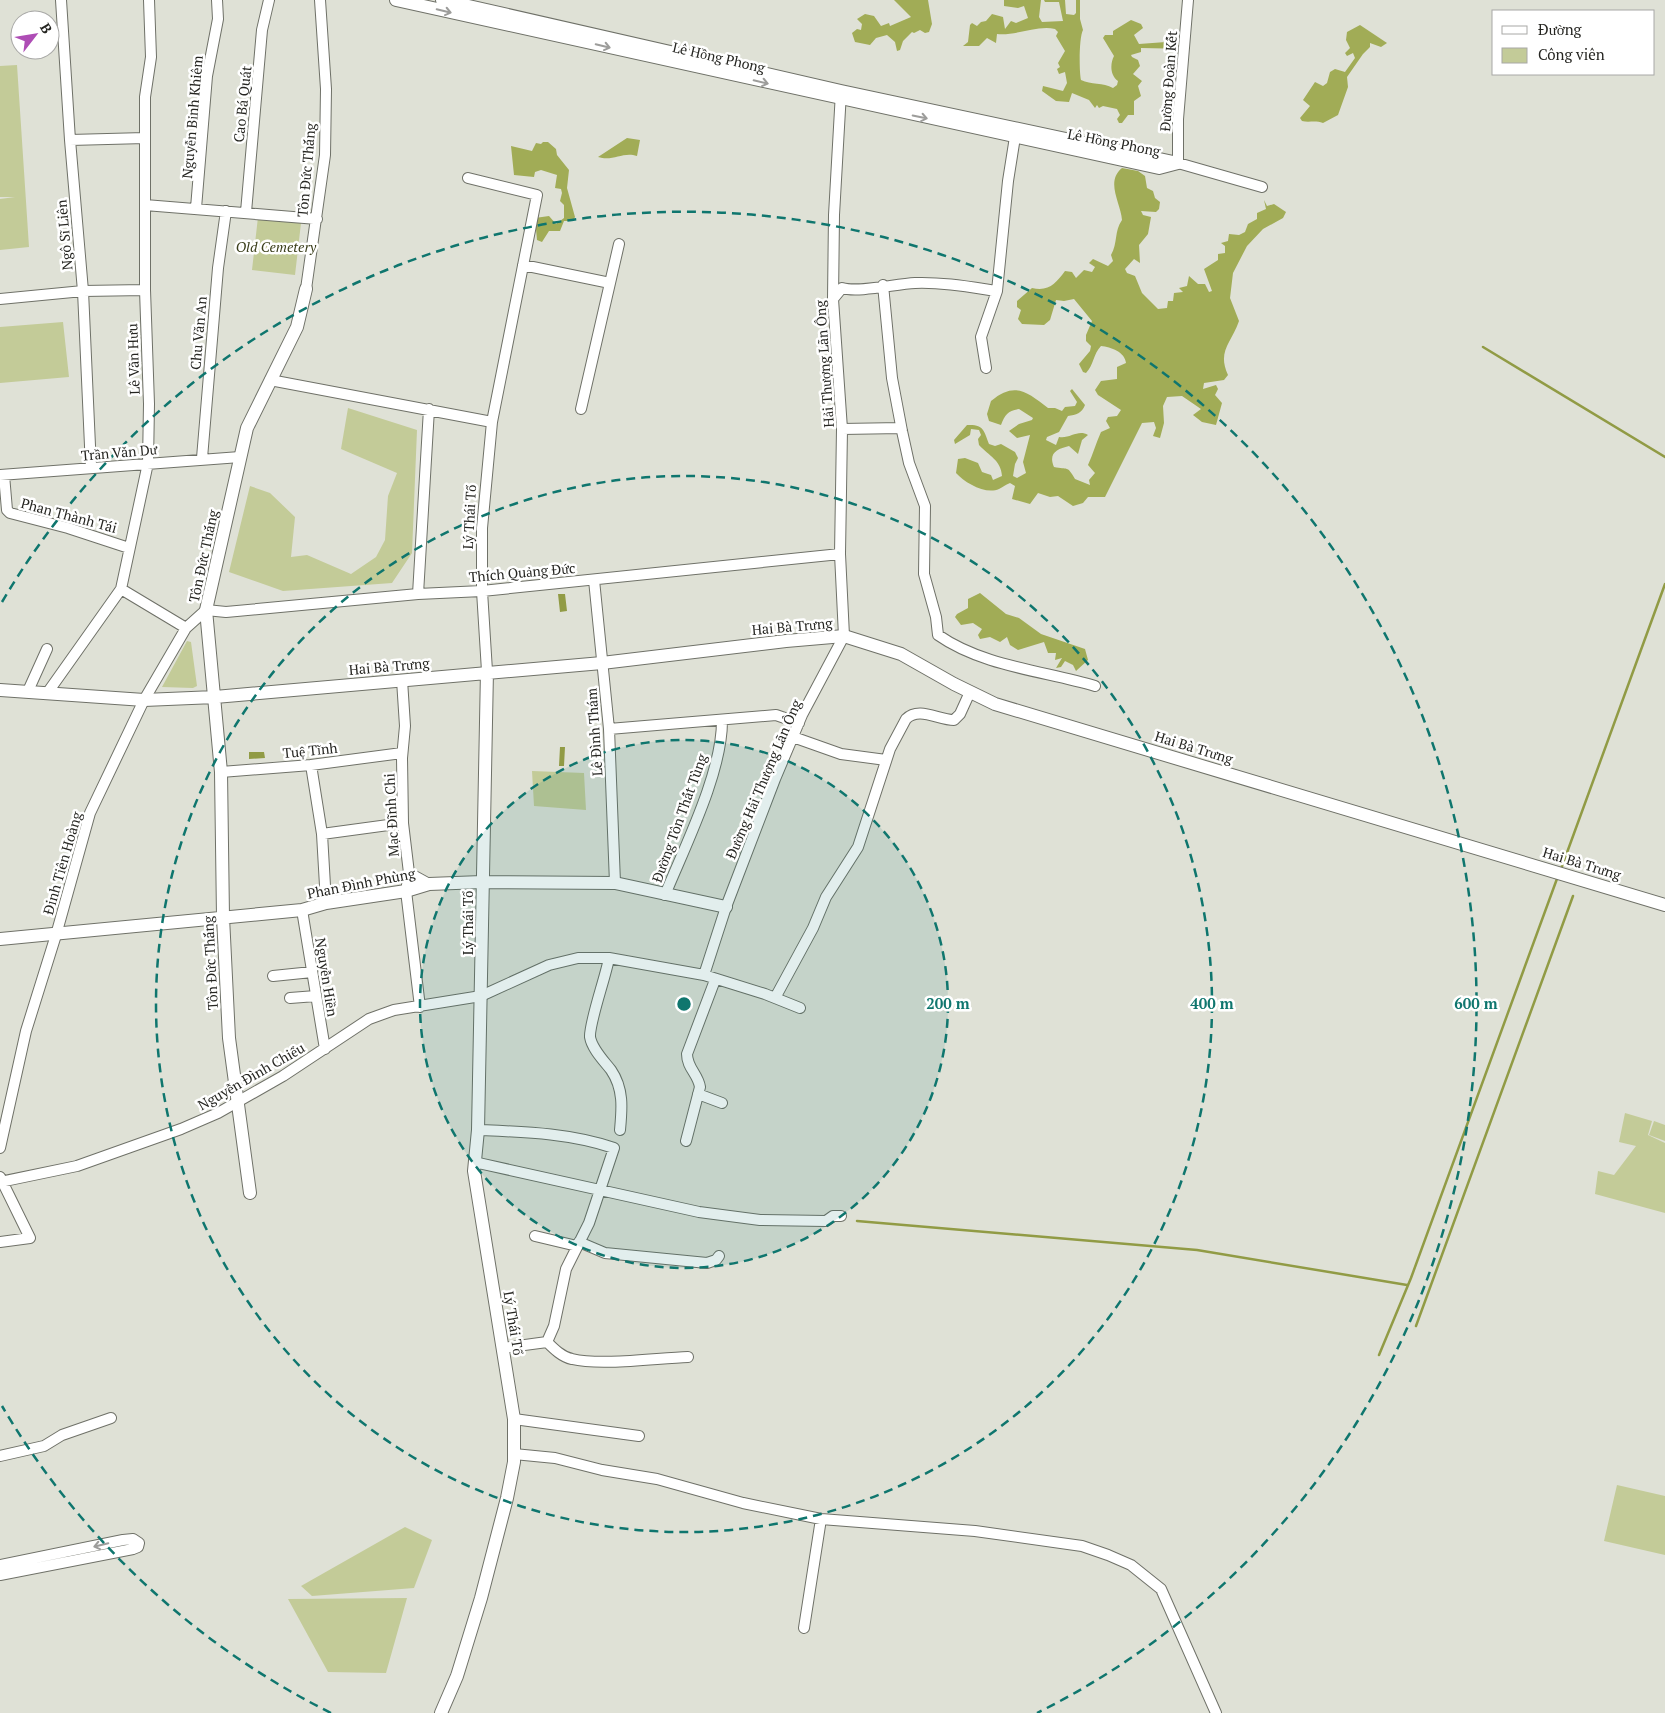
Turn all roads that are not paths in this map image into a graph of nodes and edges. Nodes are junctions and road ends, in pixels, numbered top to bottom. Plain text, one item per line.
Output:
1 (61, 0) edge
2 (149, 0) edge
3 (217, 0) edge
4 (269, 0) edge
5 (320, 0) edge
6 (396, 0) edge
7 (442, 0) edge
8 (1188, 0) edge
9 (546, 28) junction
10 (841, 95) junction
11 (1015, 137) junction
12 (145, 138) junction
13 (70, 140) junction
14 (1178, 163) junction
15 (468, 178) dead end
16 (1262, 186) dead end
17 (145, 205) junction
18 (196, 208) junction
19 (226, 211) junction
20 (246, 212) junction
21 (317, 219) junction
22 (618, 244) dead end
23 (523, 265) junction
24 (610, 283) junction
25 (883, 286) junction
26 (306, 289) joint
27 (145, 290) junction
28 (83, 291) junction
29 (997, 291) junction
30 (0, 299) edge
31 (833, 299) junction
32 (986, 368) dead end
33 (270, 380) junction
34 (429, 409) junction
35 (581, 409) dead end
36 (492, 422) junction
37 (901, 428) junction
38 (842, 429) junction
39 (240, 457) junction
40 (202, 458) junction
41 (148, 463) junction
42 (91, 468) junction
43 (2, 475) edge
44 (129, 548) junction
45 (840, 554) junction
46 (594, 580) junction
47 (121, 589) junction
48 (482, 591) junction
49 (418, 594) junction
50 (206, 610) junction
51 (186, 628) junction
52 (844, 636) junction
53 (47, 649) dead end
54 (602, 663) junction
55 (487, 672) junction
56 (402, 680) junction
57 (1096, 686) dead end
58 (0, 690) edge
59 (28, 691) junction
60 (48, 692) junction
61 (970, 692) junction
62 (215, 697) junction
63 (144, 700) junction
64 (722, 721) junction
65 (799, 723) junction
66 (609, 729) junction
67 (793, 737) junction
68 (402, 753) junction
69 (886, 760) junction
70 (311, 765) junction
71 (221, 772) junction
72 (403, 822) junction
73 (322, 834) junction
74 (409, 874) junction
75 (482, 882) junction
76 (614, 883) junction
77 (429, 884) junction
78 (406, 891) junction
79 (665, 895) junction
80 (326, 903) junction
81 (1665, 905) edge
82 (726, 907) junction
83 (302, 910) junction
84 (223, 917) junction
85 (56, 935) junction
86 (0, 939) edge
87 (610, 958) junction
88 (312, 972) junction
89 (704, 975) junction
90 (273, 976) dead end
91 (715, 980) junction
92 (316, 996) junction
93 (481, 996) junction
94 (290, 998) dead end
95 (776, 998) junction
96 (420, 1006) junction
97 (800, 1008) dead end
98 (325, 1049) junction
99 (698, 1094) junction
100 (239, 1101) junction
101 (722, 1103) dead end
102 (478, 1130) junction
103 (620, 1130) dead end
104 (686, 1141) dead end
105 (0, 1148) edge
106 (474, 1162) junction
107 (0, 1180) edge
108 (600, 1191) junction
109 (250, 1193) dead end
110 (842, 1216) dead end
111 (534, 1236) dead end
112 (0, 1242) edge
113 (578, 1244) junction
114 (719, 1256) dead end
115 (547, 1342) junction
116 (504, 1348) junction
117 (688, 1357) dead end
118 (111, 1418) dead end
119 (514, 1419) junction
120 (639, 1436) dead end
121 (514, 1454) junction
122 (0, 1456) edge
123 (821, 1519) junction
124 (50, 1560) junction
125 (0, 1565) edge
126 (0, 1575) edge
127 (804, 1628) dead end
128 (441, 1713) edge
129 (1216, 1713) edge

1 - 13 street, Ngô Sĩ Liên
2 - 12 street, Lê Văn Hưu
3 - 18 street, Nguyễn Bỉnh Khiêm
4 - 20 street, Cao Bá Quát
5 - 21 street, Tôn Đức Thắng
6 -> 9 street, Lê Hồng Phong
7 - 9 street, Lê Hồng Phong
8 - 14 street, Đường Đoàn Kết
9 - 10 street, Lê Hồng Phong
10 -> 11 street, Lê Hồng Phong
10 - 14 street, Lê Hồng Phong
10 - 31 street, Hải Thượng Lãn Ông
11 - 14 street, Lê Hồng Phong
11 - 29 street
12 - 13 street
12 - 17 street, Lê Văn Hưu
13 - 28 street, Ngô Sĩ Liên
14 - 16 street
15 - 23 street, Lý Thái Tổ
17 - 18 street
17 - 27 street, Lê Văn Hưu
18 - 19 street
19 - 20 street
19 - 40 street, Chu Văn An
20 - 21 street
21 - 26 street, Tôn Đức Thắng
22 - 24 street
23 - 24 street
23 - 36 street, Lý Thái Tổ
24 - 35 street
25 - 29 street
25 - 31 street
25 - 37 street
26 - 33 street, Tôn Đức Thắng
27 - 28 street
27 - 41 street, Lê Văn Hưu
28 - 30 street
28 - 42 street, Ngô Sĩ Liên
29 - 32 street
31 - 38 street, Hải Thượng Lãn Ông
33 - 34 street
33 - 39 street, Tôn Đức Thắng
34 - 36 street
34 - 49 street
36 - 48 street, Lý Thái Tổ
37 - 38 street
37 - 57 street
38 - 45 street, Hải Thượng Lãn Ông
39 - 40 street, Trần Văn Dư
39 - 50 street, Tôn Đức Thắng
40 - 41 street, Trần Văn Dư
41 - 42 street, Trần Văn Dư
41 - 44 street, Lê Văn Hưu
42 - 43 street, Trần Văn Dư
43 - 44 street, Phan Thành Tái
44 - 47 street, Lê Văn Hưu
45 - 46 street, Thích Quảng Đức
45 - 52 street, Hải Thượng Lãn Ông
46 - 48 street, Thích Quảng Đức
46 - 54 street, Lê Đình Thám
47 - 51 street
47 - 60 street, Lê Văn Hưu
48 - 49 street, Thích Quảng Đức
48 - 55 street, Lý Thái Tổ
49 - 50 street, Thích Quảng Đức
50 - 51 street, Đinh Tiên Hoàng
50 - 62 street, Tôn Đức Thắng
51 - 63 street, Đinh Tiên Hoàng
52 - 54 street, Hai Bà Trưng
52 - 61 street, Hai Bà Trưng
52 - 65 street, Đường Hải Thượng Lãn Ông
53 - 59 street
54 - 55 street, Hai Bà Trưng
54 - 66 street, Lê Đình Thám
55 - 56 street, Hai Bà Trưng
55 - 75 street, Lý Thái Tổ
56 - 62 street, Hai Bà Trưng
56 - 68 street, Mạc Đĩnh Chi
58 - 59 street, Hai Bà Trưng
59 - 60 street, Hai Bà Trưng
60 - 63 street, Hai Bà Trưng
61 - 69 street
61 - 81 street, Hai Bà Trưng
62 - 63 street, Hai Bà Trưng
62 - 71 street, Tôn Đức Thắng
63 - 85 street, Đinh Tiên Hoàng
64 - 65 street
64 - 66 street
64 - 79 street, Đường Tôn Thất Tùng
65 - 67 street, Đường Hải Thượng Lãn Ông
66 - 76 street, Lê Đình Thám
67 - 69 street
67 - 82 street, Đường Hải Thượng Lãn Ông
68 - 70 street, Tuệ Tĩnh
68 - 72 street, Mạc Đĩnh Chi
69 - 95 street
70 - 71 street, Tuệ Tĩnh
70 - 73 street
71 - 84 street, Tôn Đức Thắng
72 - 73 street
72 - 74 street, Mạc Đĩnh Chi
73 - 80 street
74 - 77 street
74 - 78 street, Mạc Đĩnh Chi
75 - 76 street, Phan Đình Phùng
75 - 77 street, Phan Đình Phùng
75 - 93 street, Lý Thái Tổ
76 - 79 street, Phan Đình Phùng
77 - 78 street, Phan Đình Phùng
78 - 80 street, Phan Đình Phùng
78 - 96 street, Mạc Đĩnh Chi
79 - 82 street, Phan Đình Phùng
80 - 83 street, Phan Đình Phùng
82 - 89 street, Đường Hải Thượng Lãn Ông
83 - 84 street, Phan Đình Phùng
83 - 88 street, Nguyễn Hiền
84 - 85 street, Phan Đình Phùng
84 - 100 street, Tôn Đức Thắng
85 - 86 street, Phan Đình Phùng
85 - 105 street, Đinh Tiên Hoàng
87 - 89 street
87 - 93 street
87 - 103 street
88 - 90 street
88 - 92 street, Nguyễn Hiền
89 - 91 street
91 - 95 street
91 - 99 street
92 - 94 street
92 - 98 street, Nguyễn Hiền
93 - 96 street, Nguyễn Đình Chiểu
93 - 102 street, Lý Thái Tổ
95 - 97 street
96 - 98 street, Nguyễn Đình Chiểu
98 - 100 street, Nguyễn Đình Chiểu
99 - 101 street
99 - 104 street
100 - 107 street, Nguyễn Đình Chiểu
100 - 109 street, Tôn Đức Thắng
102 - 106 street, Lý Thái Tổ
102 - 108 street
106 - 108 street
106 - 116 street, Lý Thái Tổ
107 - 112 street
108 - 110 street
108 - 113 street
111 - 113 street
113 - 114 street
113 - 115 street
115 - 116 street
115 - 117 street
116 - 119 street, Lý Thái Tổ
118 - 122 street
119 - 120 street
119 - 121 street, Lý Thái Tổ
121 - 123 street
121 - 128 street, Lý Thái Tổ
123 - 127 street
123 - 129 street
124 -> 124 street
124 - 125 street
124 - 126 street

